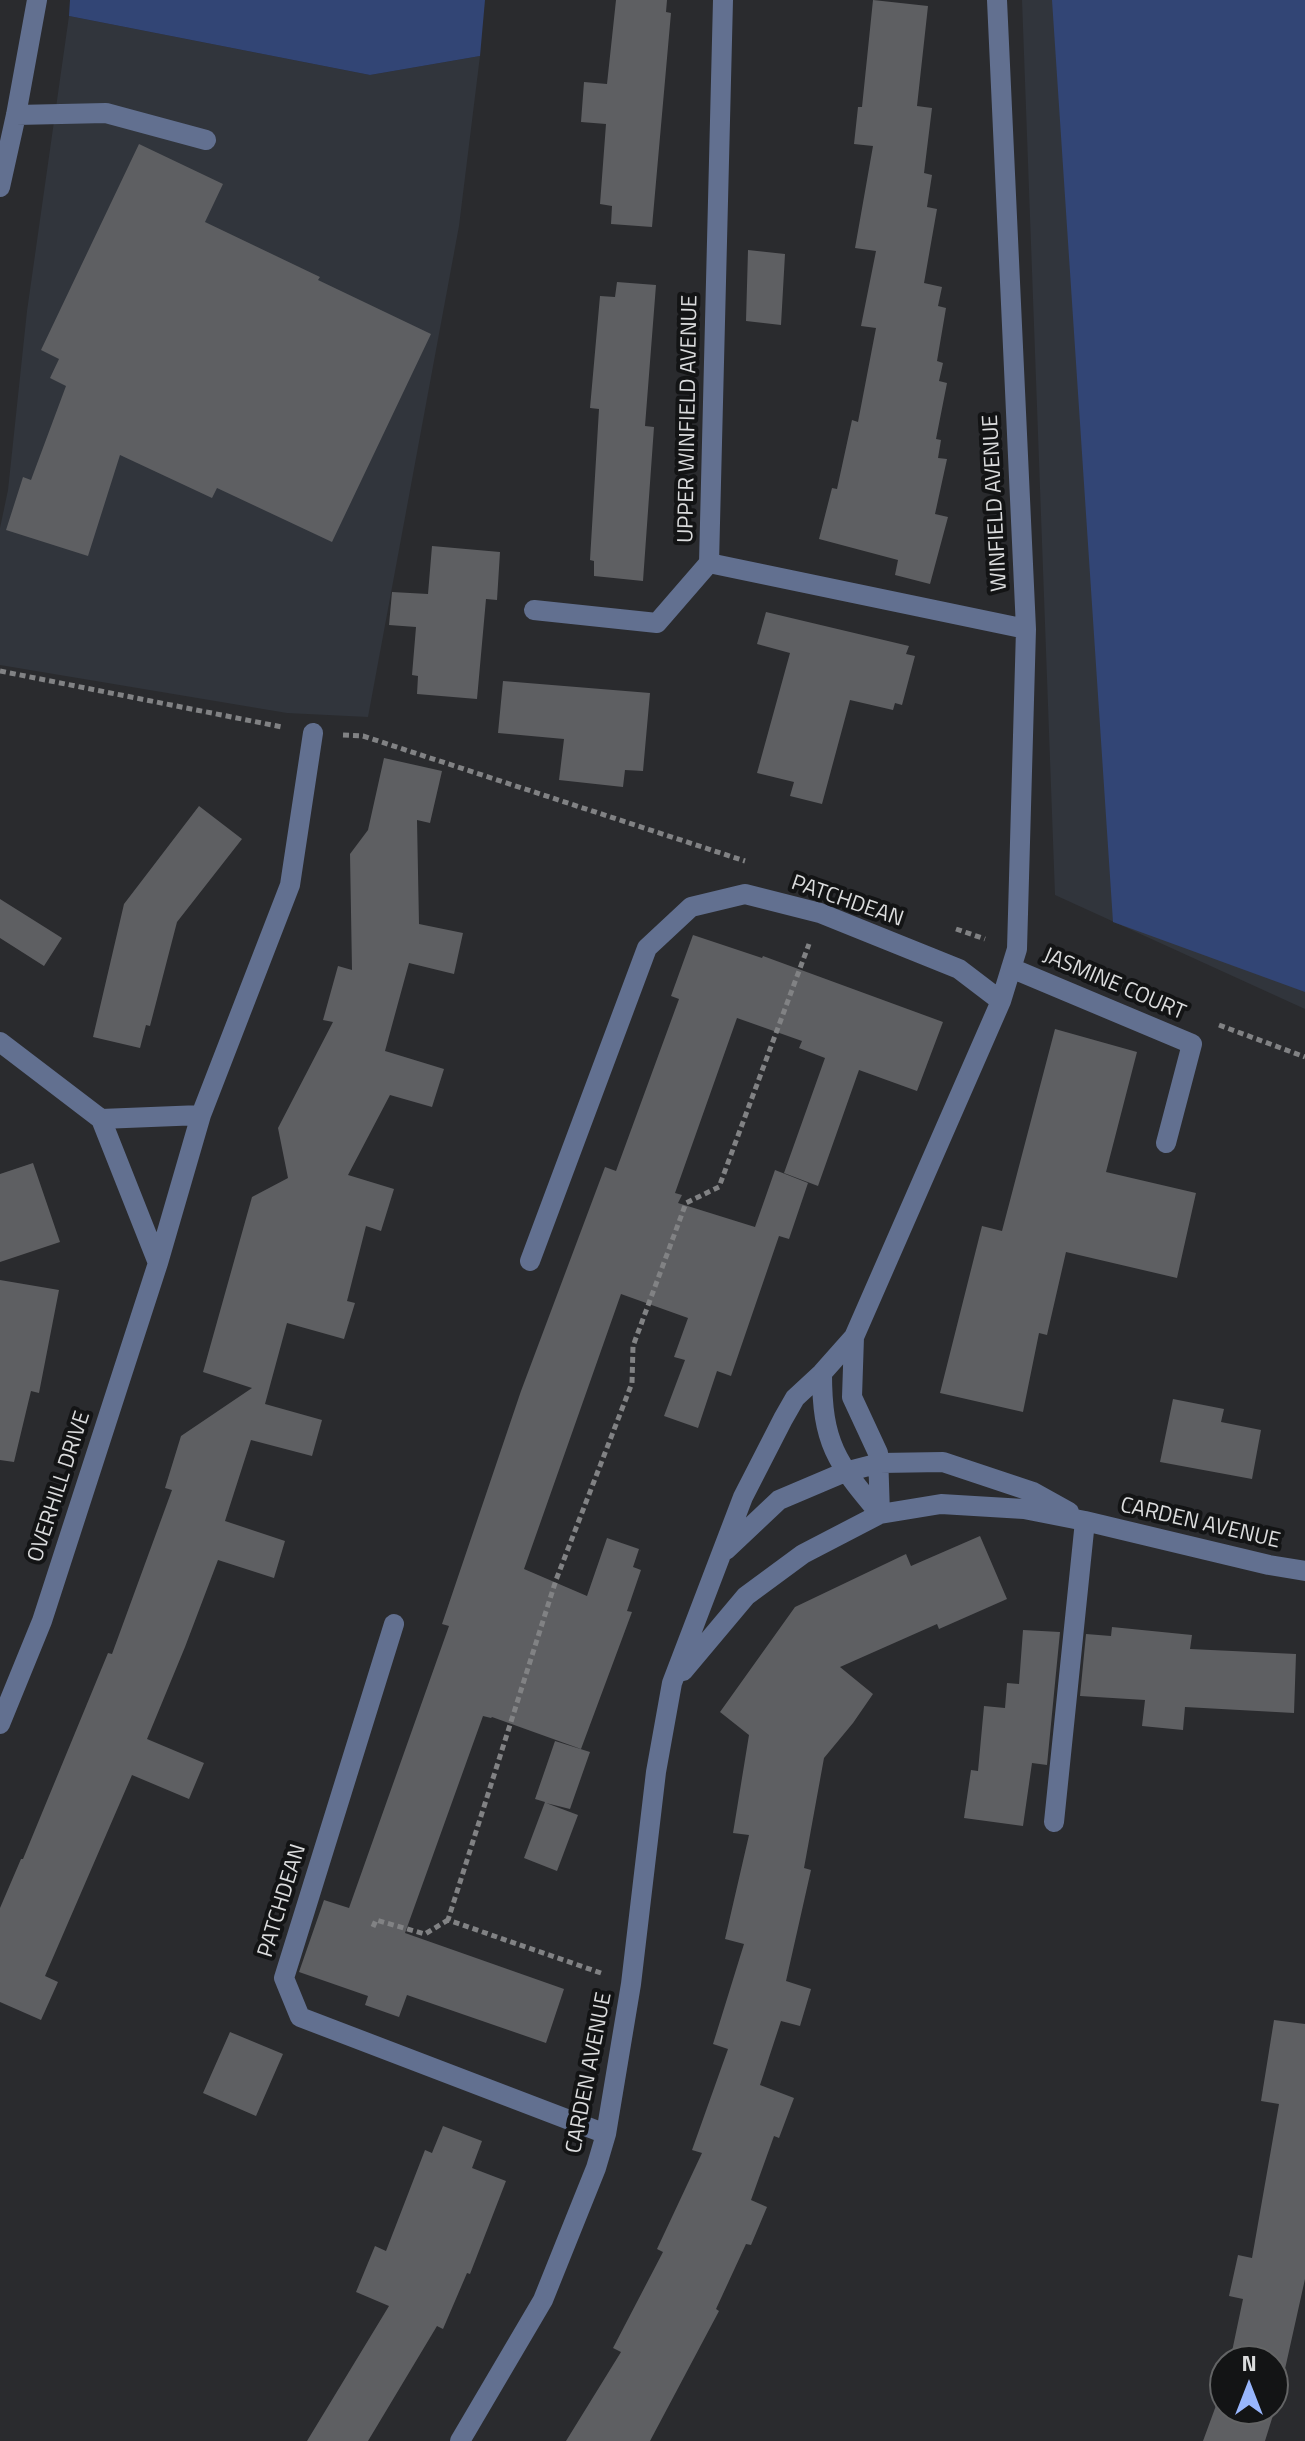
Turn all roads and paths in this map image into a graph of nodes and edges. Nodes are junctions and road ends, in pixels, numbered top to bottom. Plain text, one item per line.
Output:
1 (37, 0) edge
2 (723, 0) edge
3 (997, 0) edge
4 (16, 115) junction
5 (206, 140) dead end
6 (0, 187) edge
7 (709, 563) junction
8 (534, 610) dead end
9 (1026, 629) junction
10 (0, 671) edge
11 (313, 733) junction
12 (758, 865) dead end
13 (820, 913) junction
14 (956, 929) dead end
15 (1014, 958) junction
16 (1001, 1001) junction
17 (0, 1042) edge
18 (201, 1115) junction
19 (101, 1119) junction
20 (1166, 1143) dead end
21 (530, 1261) dead end
22 (158, 1263) junction
23 (854, 1337) junction
24 (822, 1373) junction
25 (880, 1463) junction
26 (845, 1472) junction
27 (880, 1514) junction
28 (1085, 1521) junction
29 (720, 1556) junction
30 (1305, 1571) edge
31 (394, 1624) dead end
32 (672, 1683) junction
33 (0, 1724) edge
34 (1054, 1822) dead end
35 (448, 1920) junction
36 (373, 1927) dead end
37 (631, 1984) junction
38 (606, 2134) junction
39 (460, 2441) edge

1 - 4 street
2 - 7 street, UPPER WINFIELD AVENUE
3 - 9 street, WINFIELD AVENUE
4 - 5 street
4 - 6 street
7 - 8 street
7 - 9 street, UPPER WINFIELD AVENUE
9 - 15 street, WINFIELD AVENUE
10 - 11 path
11 - 12 path
11 - 18 street, OVERHILL DRIVE
13 - 16 street, PATCHDEAN
13 - 21 street, PATCHDEAN
13 - 35 path
14 - 15 path
15 - 16 street, WINFIELD AVENUE
15 - 20 street, JASMINE COURT
16 - 23 street
17 - 19 street
18 - 19 street
18 - 22 street, OVERHILL DRIVE
19 - 22 street
22 - 33 street, OVERHILL DRIVE
23 - 24 street
23 - 25 street
24 - 26 street
24 - 29 street
25 - 26 street, CARDEN AVENUE
25 - 27 street
25 - 28 street, CARDEN AVENUE
26 - 27 street
26 - 29 street, CARDEN AVENUE
27 - 28 street, CARDEN AVENUE
27 - 32 street, CARDEN AVENUE
28 - 30 street, CARDEN AVENUE
28 - 34 street
29 - 32 street, CARDEN AVENUE
31 - 38 street, PATCHDEAN
32 - 37 street, CARDEN AVENUE
35 - 36 path
35 - 37 path
37 - 38 street, CARDEN AVENUE
38 - 39 street, CARDEN AVENUE

